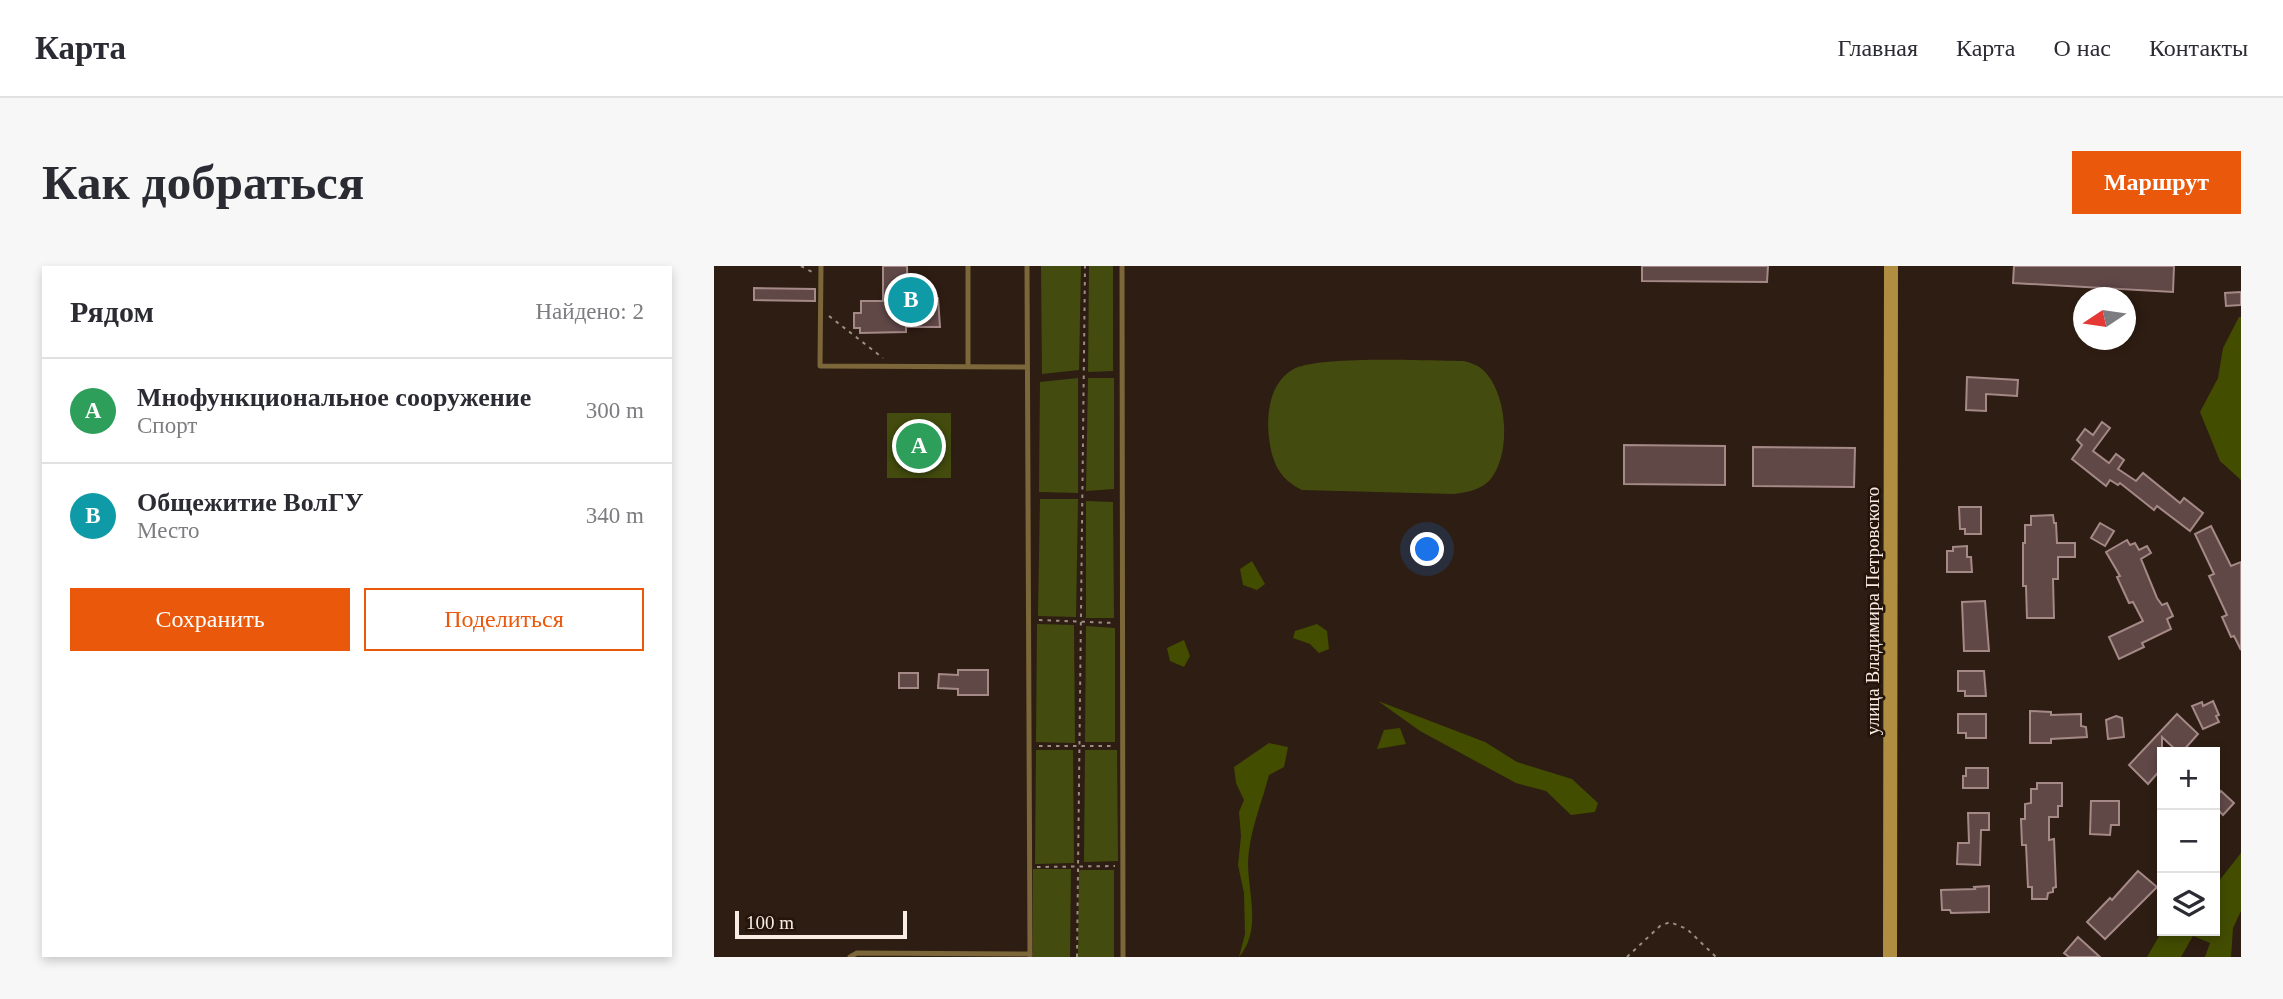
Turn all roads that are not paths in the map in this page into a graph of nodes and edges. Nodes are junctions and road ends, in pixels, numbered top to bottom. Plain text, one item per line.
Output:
1 (821, 266) edge
2 (968, 266) edge
3 (1027, 266) edge
4 (1122, 266) edge
5 (1891, 266) edge
6 (968, 366) junction
7 (1026, 367) junction
8 (1030, 956) edge
9 (850, 957) edge
10 (1123, 957) edge
11 (1890, 957) edge

1 - 6 lane
2 - 6 lane
3 - 7 lane
4 - 10 lane
5 - 11 street, улица Владимира Петровского
6 - 7 lane
7 - 8 lane
8 - 9 lane

